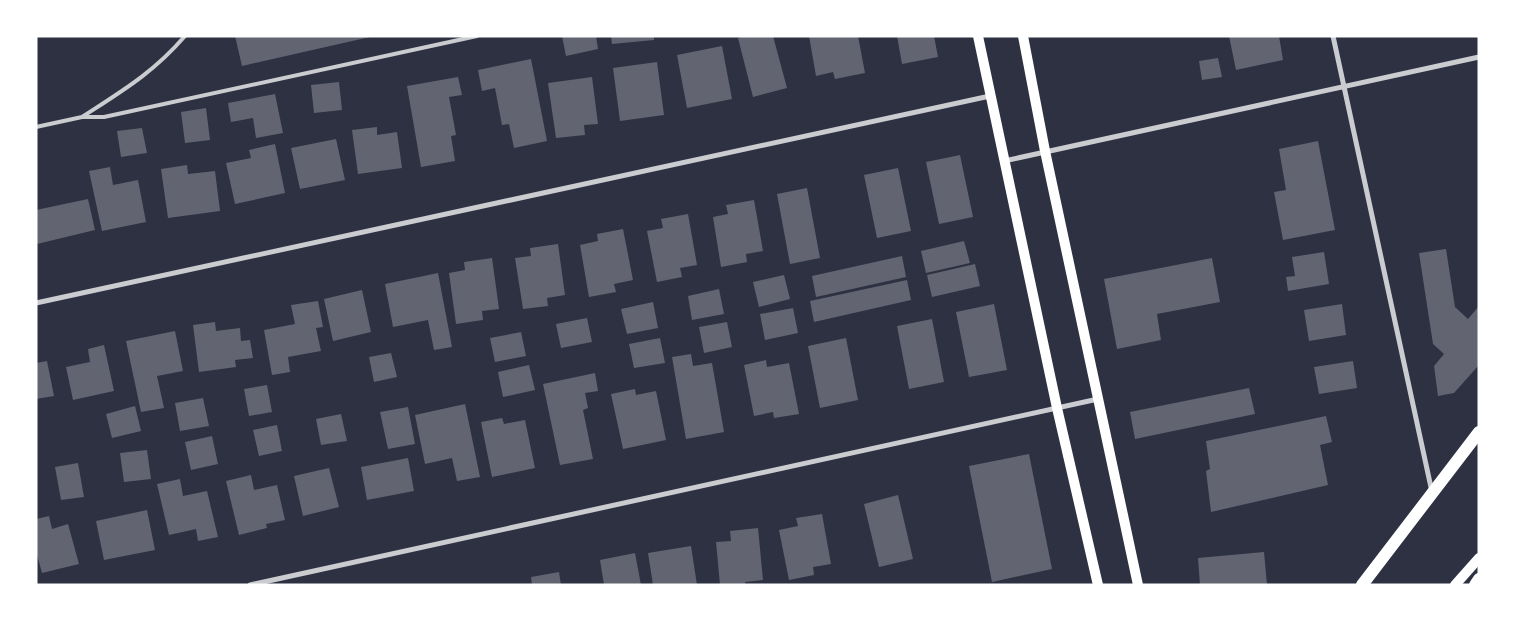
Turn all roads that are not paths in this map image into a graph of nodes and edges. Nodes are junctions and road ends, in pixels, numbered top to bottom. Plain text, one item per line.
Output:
1 (185, 36) edge
2 (477, 36) edge
3 (978, 36) edge
4 (1023, 36) edge
5 (1333, 36) edge
6 (1479, 57) edge
7 (1344, 86) junction
8 (990, 96) junction
9 (82, 118) junction
10 (36, 127) edge
11 (1045, 151) junction
12 (1004, 161) junction
13 (36, 303) edge
14 (1098, 399) junction
15 (1057, 408) junction
16 (1479, 432) edge
17 (1432, 492) junction
18 (1479, 558) edge
19 (280, 578) junction
20 (1479, 579) edge
21 (250, 585) edge
22 (281, 585) edge
23 (1098, 585) edge
24 (1138, 585) edge
25 (1362, 585) edge
26 (1455, 585) edge
27 (1475, 585) edge

1 - 9 lane
2 - 9 lane
3 - 8 main road
4 - 11 main road
5 - 7 street
6 - 7 street
7 - 11 street
7 - 17 street
8 - 12 main road
8 - 13 street
9 - 10 lane
11 - 12 street
11 - 14 main road
12 - 15 main road
14 - 15 street
14 - 24 main road
15 - 19 street
15 - 23 main road
16 - 17 main road
17 - 25 main road
18 - 26 main road
19 - 21 street
19 - 22 street
20 - 27 main road

